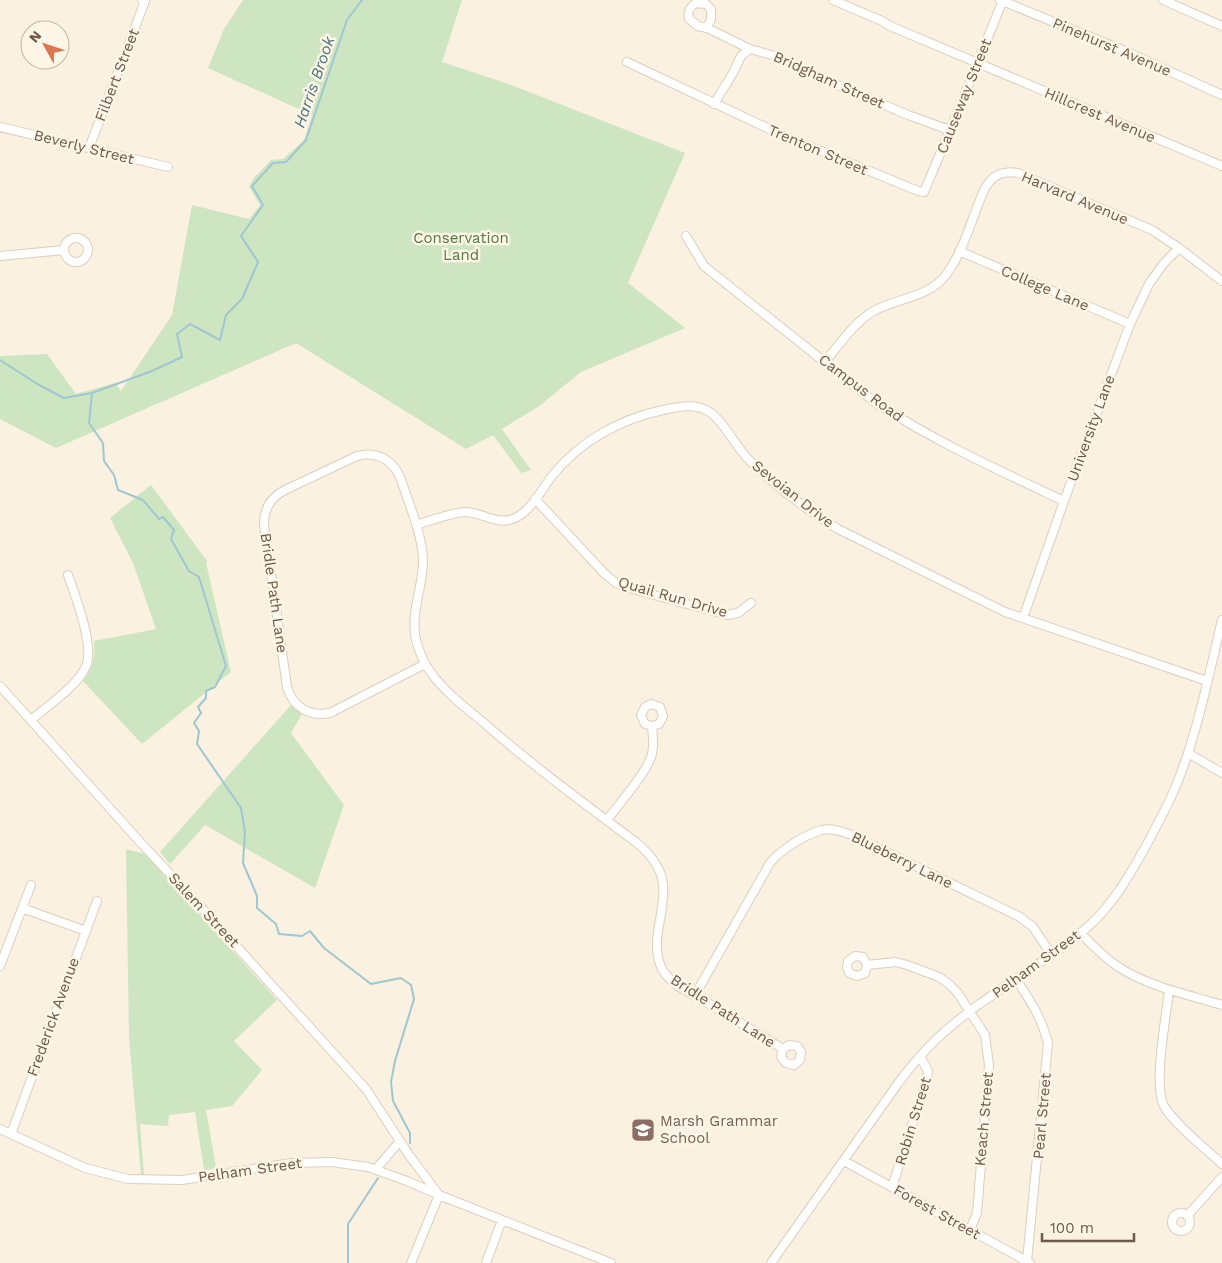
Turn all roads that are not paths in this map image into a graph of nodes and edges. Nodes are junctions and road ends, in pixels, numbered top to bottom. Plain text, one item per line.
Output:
1 (833, 0) edge
2 (1002, 0) edge
3 (1162, 0) edge
4 (143, 1) edge
5 (1222, 26) edge
6 (707, 28) dead end
7 (750, 49) junction
8 (626, 62) dead end
9 (977, 63) junction
10 (1222, 95) edge
11 (714, 104) junction
12 (0, 126) edge
13 (951, 128) junction
14 (89, 148) junction
15 (1222, 166) edge
16 (168, 167) dead end
17 (924, 192) joint
18 (686, 236) dead end
19 (1179, 248) junction
20 (64, 250) dead end
21 (960, 251) junction
22 (0, 256) edge
23 (1222, 281) edge
24 (1130, 324) junction
25 (825, 362) junction
26 (535, 499) junction
27 (1064, 501) junction
28 (416, 525) junction
29 (68, 575) dead end
30 (751, 603) dead end
31 (1023, 618) junction
32 (1222, 620) edge
33 (425, 664) junction
34 (1207, 681) junction
35 (0, 686) edge
36 (31, 720) junction
37 (652, 726) dead end
38 (1188, 753) junction
39 (1222, 773) edge
40 (608, 820) junction
41 (31, 885) dead end
42 (97, 901) dead end
43 (22, 908) junction
44 (86, 931) junction
45 (1080, 933) junction
46 (1051, 954) junction
47 (867, 965) dead end
48 (0, 966) edge
49 (1016, 979) junction
50 (1169, 991) junction
51 (695, 995) junction
52 (1222, 1005) edge
53 (970, 1011) junction
54 (782, 1049) dead end
55 (920, 1056) junction
56 (0, 1129) edge
57 (11, 1134) junction
58 (400, 1141) junction
59 (844, 1161) junction
60 (1222, 1164) edge
61 (376, 1169) junction
62 (1222, 1177) edge
63 (892, 1187) junction
64 (439, 1196) junction
65 (1186, 1216) dead end
66 (502, 1220) junction
67 (970, 1230) junction
68 (1029, 1262) edge
69 (411, 1263) edge
70 (486, 1263) edge
71 (611, 1263) edge
72 (771, 1263) edge

1 - 9 street, Hillcrest Avenue
2 - 9 street, Causeway Street
2 - 10 street, Pinehurst Avenue
3 - 5 street
4 - 14 street, Filbert Street
6 - 7 street, Bridgham Street
7 - 11 street
7 - 13 street, Bridgham Street
8 - 11 street, Trenton Street
9 - 13 street, Causeway Street
9 - 15 street, Hillcrest Avenue
11 - 17 street, Trenton Street
12 - 14 street, Beverly Street
13 - 17 street, Causeway Street
14 - 16 street, Beverly Street
18 - 25 street, Campus Road
19 - 21 street, Harvard Avenue
19 - 23 street, Harvard Avenue
19 - 24 street, University Lane
20 - 22 street
21 - 24 street, College Lane
21 - 25 street, Harvard Avenue
24 - 27 street, University Lane
25 - 27 street, Campus Road
26 - 28 street, Sevoian Drive
26 - 30 street, Quail Run Drive
26 - 31 street, Sevoian Drive
27 - 31 street, University Lane
28 - 33 street, Bridle Path Lane
28 - 33 street, Bridle Path Lane
29 - 36 street
31 - 34 street, Sevoian Drive
32 - 34 street, Pelham Street
33 - 40 street, Bridle Path Lane
34 - 38 street, Pelham Street
35 - 36 street, Salem Street
36 - 58 street, Salem Street
37 - 40 street
38 - 39 street
38 - 45 street, Pelham Street
40 - 51 street, Bridle Path Lane
41 - 43 street
42 - 44 street, Frederick Avenue
43 - 44 street
43 - 48 street
44 - 57 street, Frederick Avenue
45 - 46 street, Pelham Street
45 - 50 street
46 - 49 street, Pelham Street
46 - 51 street, Blueberry Lane
47 - 53 street, Keach Street
49 - 53 street, Pelham Street
49 - 68 street, Pearl Street
50 - 52 street
50 - 60 street
51 - 54 street, Bridle Path Lane
53 - 55 street, Pelham Street
53 - 67 street, Keach Street
55 - 59 street, Pelham Street
55 - 63 street, Robin Street
56 - 57 street, Pelham Street
57 - 61 street, Pelham Street
58 - 61 street
58 - 64 street, Salem Street
59 - 63 street, Forest Street
59 - 72 street, Pelham Street
61 - 64 street, Pelham Street
62 - 65 street
63 - 67 street, Forest Street
64 - 66 street, Pelham Street
64 - 69 street
66 - 70 street
66 - 71 street, Pelham Street
67 - 68 street, Forest Street

